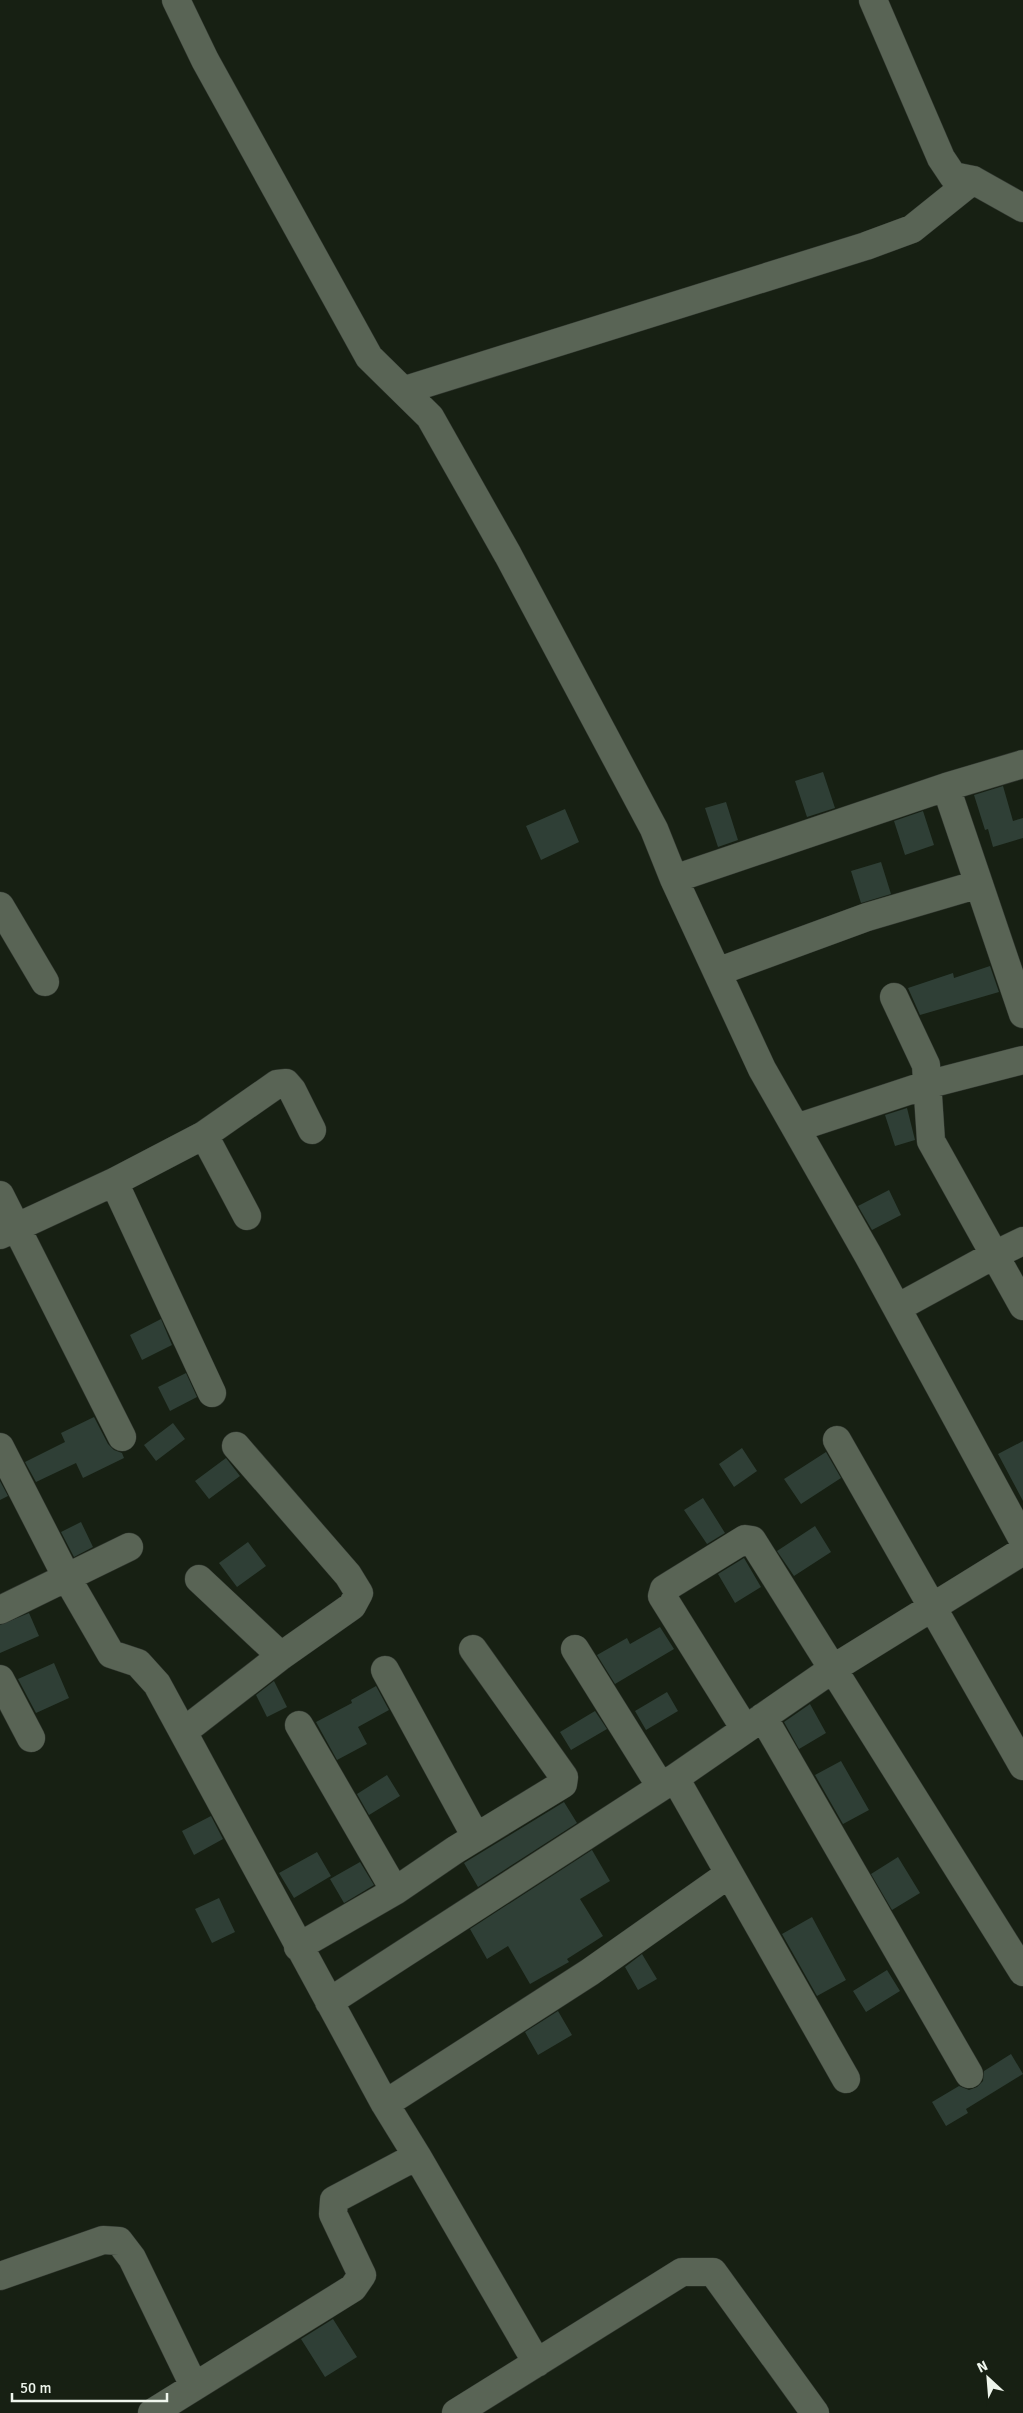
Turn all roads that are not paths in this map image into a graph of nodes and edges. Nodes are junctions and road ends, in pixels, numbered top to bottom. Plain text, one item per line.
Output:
1 (176, 0) edge
2 (873, 0) edge
3 (973, 180) junction
4 (1023, 208) edge
5 (405, 390) junction
6 (1023, 764) edge
7 (946, 787) junction
8 (674, 878) junction
9 (979, 884) junction
10 (0, 906) edge
11 (717, 972) junction
12 (45, 982) dead end
13 (894, 998) dead end
14 (1023, 1014) edge
15 (1023, 1060) edge
16 (926, 1085) junction
17 (796, 1128) junction
18 (312, 1130) dead end
19 (204, 1135) junction
20 (114, 1182) junction
21 (0, 1195) edge
22 (247, 1216) dead end
23 (8, 1231) edge
24 (1023, 1241) edge
25 (994, 1255) junction
26 (1023, 1306) edge
27 (898, 1308) junction
28 (212, 1392) dead end
29 (122, 1437) dead end
30 (837, 1440) dead end
31 (236, 1446) dead end
32 (0, 1447) edge
33 (1023, 1540) edge
34 (129, 1547) dead end
35 (1023, 1551) edge
36 (67, 1578) junction
37 (199, 1579) dead end
38 (932, 1606) junction
39 (0, 1610) edge
40 (473, 1649) dead end
41 (574, 1649) dead end
42 (281, 1656) junction
43 (834, 1668) junction
44 (385, 1670) dead end
45 (0, 1680) edge
46 (754, 1723) junction
47 (300, 1725) dead end
48 (183, 1732) junction
49 (31, 1738) dead end
50 (1023, 1766) edge
51 (668, 1782) junction
52 (476, 1837) junction
53 (729, 1874) junction
54 (395, 1891) junction
55 (298, 1947) junction
56 (1023, 1972) edge
57 (329, 2002) junction
58 (969, 2074) dead end
59 (846, 2079) dead end
60 (385, 2104) junction
61 (418, 2156) junction
62 (0, 2276) edge
63 (537, 2362) junction
64 (194, 2386) junction
65 (152, 2413) edge
66 (456, 2413) edge
67 (815, 2413) edge

1 - 5 street
2 - 3 street
3 - 4 street
3 - 5 street
5 - 8 street
6 - 7 street
7 - 8 street
7 - 9 street
8 - 11 street
9 - 11 street
9 - 14 street
10 - 12 street
11 - 17 street
13 - 16 street
15 - 16 street
16 - 17 street
16 - 25 street
17 - 27 street
18 - 19 street
19 - 20 street
19 - 22 street
20 - 23 street
20 - 28 street
21 - 23 street
23 - 29 street
24 - 25 street
25 - 26 street
25 - 27 street
27 - 33 street
30 - 38 street
31 - 42 street
32 - 36 street
34 - 36 street
35 - 38 street
36 - 39 street
36 - 48 street
37 - 42 street
38 - 43 street
38 - 50 street
40 - 52 street
41 - 51 street
42 - 48 street
43 - 46 street
43 - 46 street
43 - 56 street
44 - 52 street
45 - 49 street
46 - 51 street
46 - 58 street
47 - 54 street
48 - 55 street
51 - 53 street
51 - 57 street
52 - 54 street
53 - 59 street
53 - 60 street
54 - 55 street
55 - 57 street
57 - 60 street
60 - 61 street
61 - 63 street
61 - 64 street
62 - 64 street
63 - 66 street
63 - 67 street
64 - 65 street

